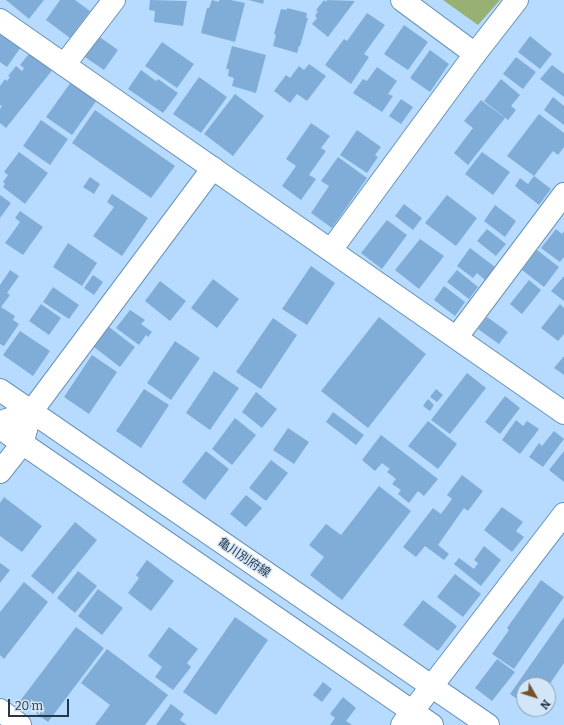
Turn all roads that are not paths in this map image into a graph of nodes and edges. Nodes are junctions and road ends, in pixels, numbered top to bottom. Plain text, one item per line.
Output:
1 (114, 0) edge
2 (402, 0) edge
3 (517, 0) edge
4 (0, 20) edge
5 (474, 54) junction
6 (64, 65) junction
7 (213, 168) junction
8 (564, 194) edge
9 (330, 250) junction
10 (456, 338) junction
11 (0, 390) edge
12 (31, 412) junction
13 (564, 413) edge
14 (0, 422) edge
15 (0, 428) edge
16 (22, 444) junction
17 (0, 472) edge
18 (564, 514) edge
19 (431, 686) junction
20 (0, 710) edge
21 (407, 718) edge
22 (20, 725) edge
23 (432, 725) edge
24 (488, 725) edge

1 - 6 street
2 - 5 street
3 - 5 street
4 - 6 street
5 - 9 street
6 - 7 street
7 - 9 street
7 - 12 street
8 - 10 street
9 - 10 street
10 - 13 street
11 - 12 street, 亀川別府線
12 - 14 street
12 - 16 street
12 - 19 street, 亀川別府線
15 - 16 street
16 - 17 street
16 - 21 street
18 - 19 street
19 - 21 street
19 - 24 street, 亀川別府線
20 - 22 street
21 - 23 street

